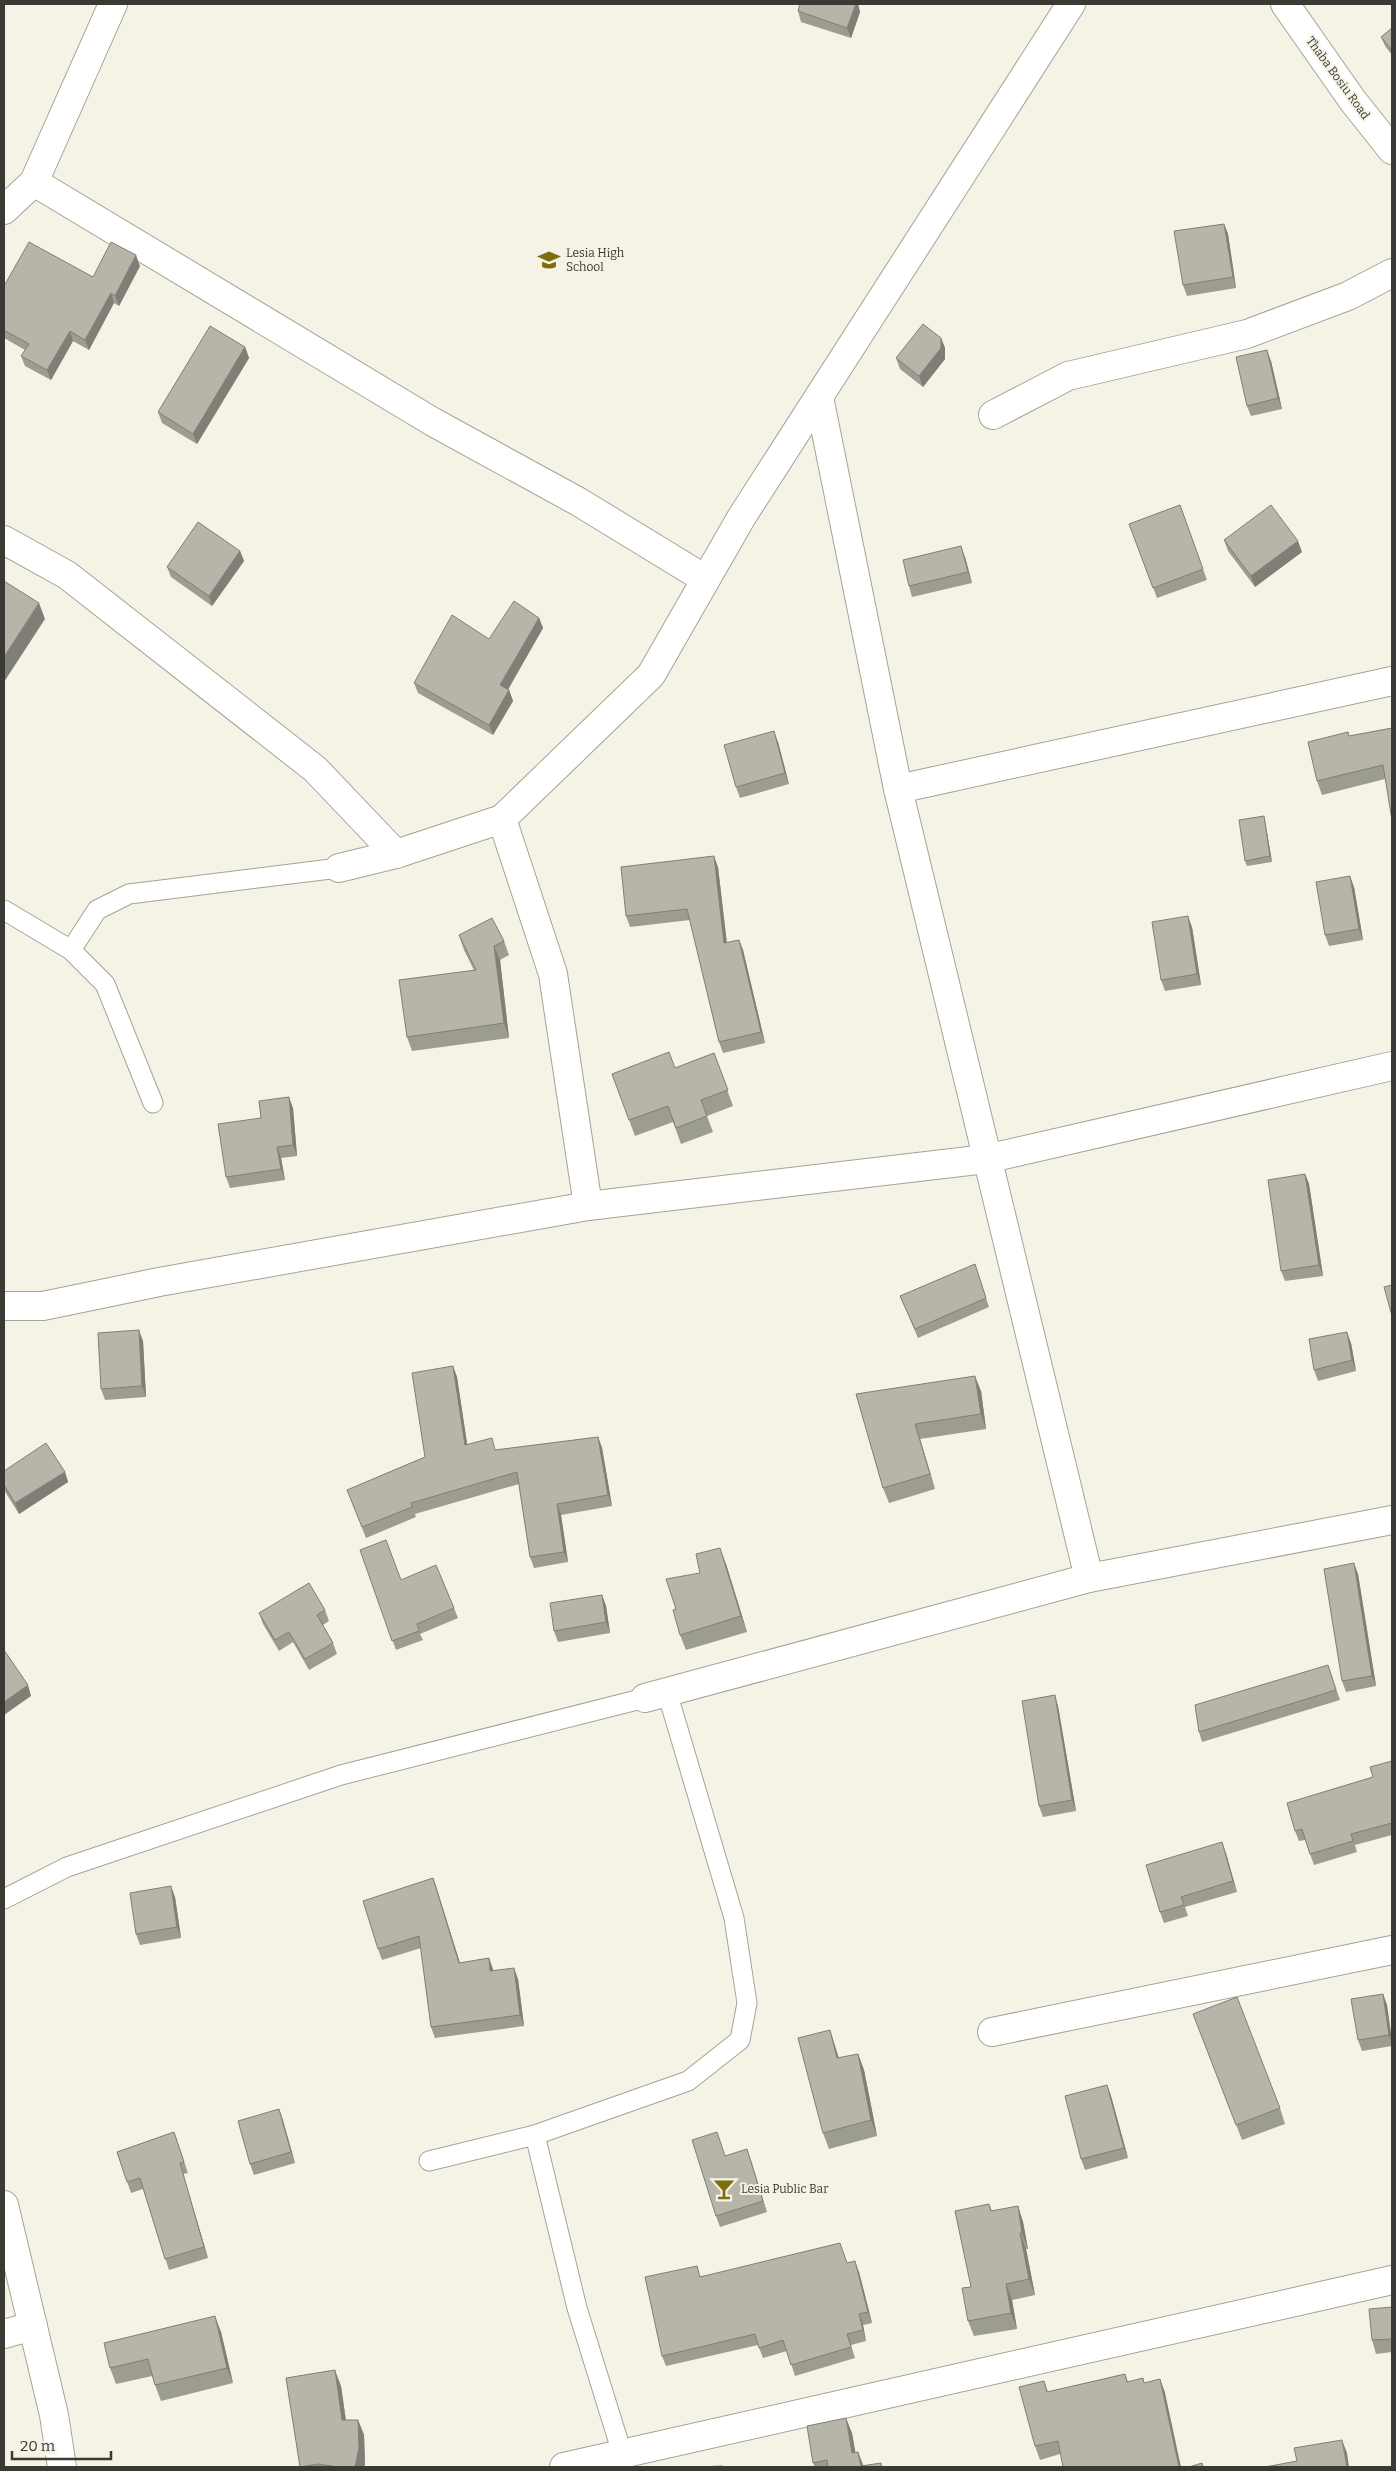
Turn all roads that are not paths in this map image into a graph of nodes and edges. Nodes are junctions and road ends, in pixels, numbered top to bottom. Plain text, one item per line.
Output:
1 (113, 4) edge
2 (1071, 4) edge
3 (1285, 4) edge
4 (1392, 150) edge
5 (34, 182) junction
6 (4, 210) edge
7 (1392, 273) edge
8 (819, 397) junction
9 (993, 415) dead end
10 (4, 540) edge
11 (705, 579) junction
12 (1392, 681) edge
13 (898, 789) junction
14 (502, 819) junction
15 (396, 854) junction
16 (339, 868) joint
17 (4, 910) edge
18 (71, 950) junction
19 (1392, 1066) edge
20 (153, 1103) dead end
21 (986, 1160) junction
22 (588, 1206) junction
23 (4, 1306) edge
24 (1392, 1520) edge
25 (1089, 1578) junction
26 (656, 1695) junction
27 (4, 1899) edge
28 (1392, 1950) edge
29 (992, 2032) dead end
30 (534, 2135) junction
31 (429, 2161) dead end
32 (4, 2205) edge
33 (1392, 2280) edge
34 (33, 2326) junction
35 (4, 2334) edge
36 (630, 2457) edge
37 (62, 2467) edge
38 (564, 2467) edge

1 - 5 street
2 - 8 street
3 - 4 street, Thaba Bosiu Road
5 - 6 street
5 - 11 street
7 - 9 street
8 - 11 street
8 - 13 street
10 - 15 street
11 - 14 street
12 - 13 street
13 - 21 street
14 - 15 street
14 - 22 street
15 - 16 street
16 - 18 lane
17 - 18 lane
18 - 20 lane
19 - 21 street
21 - 22 street
21 - 25 street
22 - 23 street
24 - 25 street
25 - 26 street
26 - 27 lane
26 - 30 lane
28 - 29 street
30 - 31 lane
30 - 36 lane
32 - 34 street
33 - 36 street
34 - 35 street
34 - 37 street
36 - 38 street

